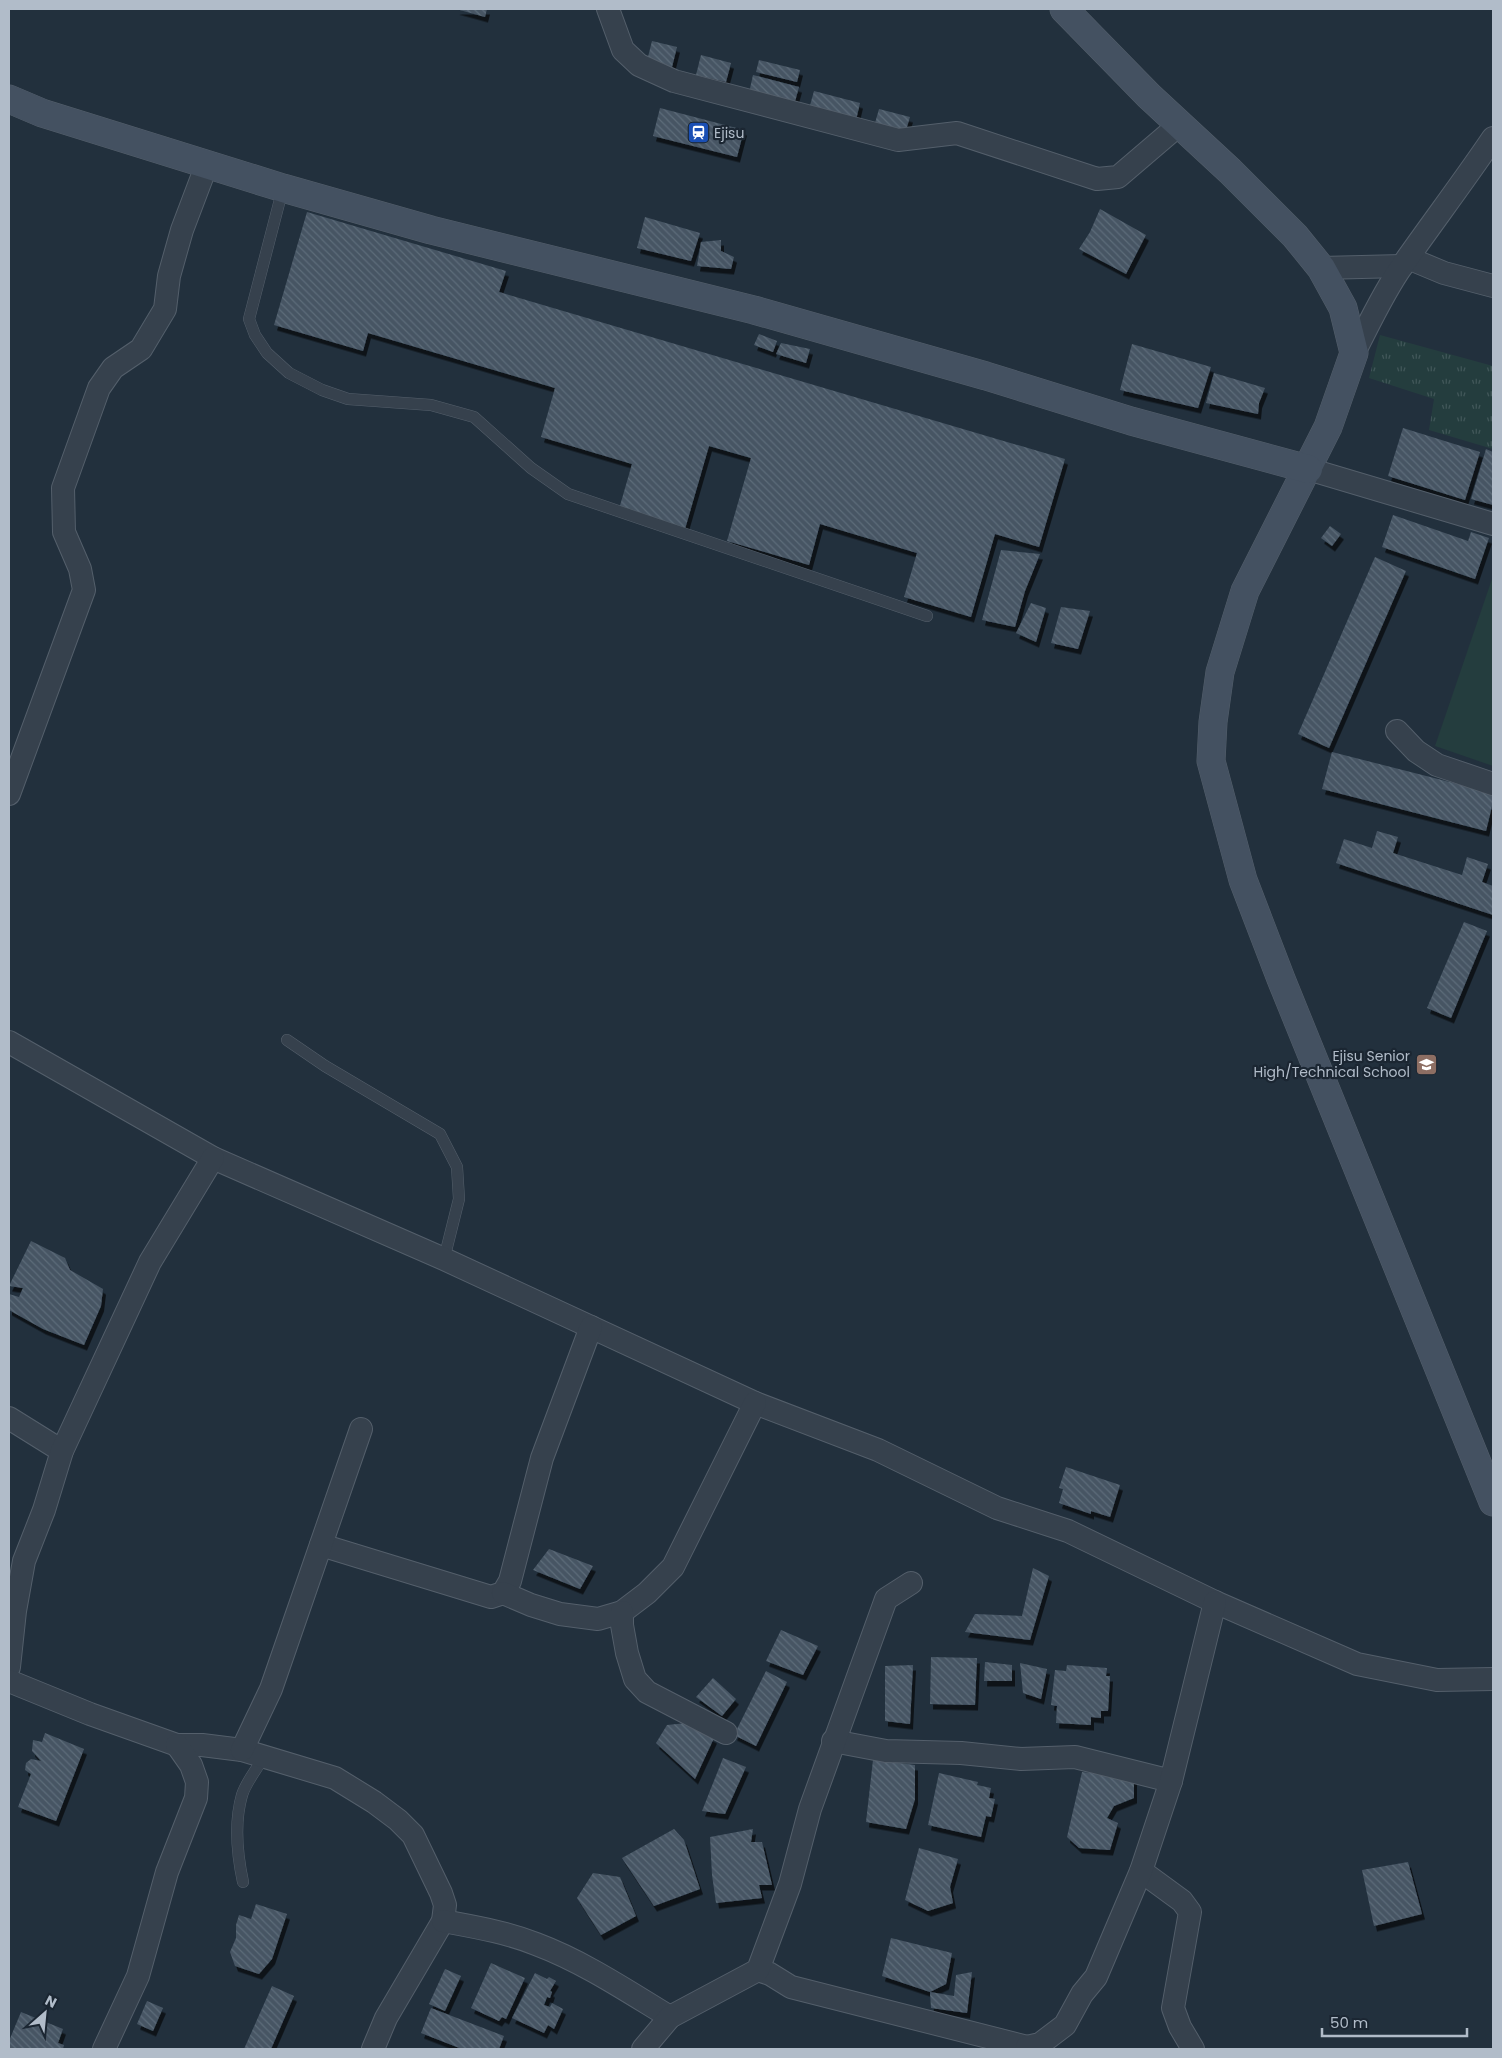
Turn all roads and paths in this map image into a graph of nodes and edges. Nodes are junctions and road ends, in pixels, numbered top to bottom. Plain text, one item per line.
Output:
1 (608, 9) edge
2 (1064, 9) edge
3 (9, 99) edge
4 (1180, 124) junction
5 (1493, 138) edge
6 (207, 164) junction
7 (283, 188) junction
8 (1405, 262) junction
9 (1321, 268) junction
10 (1493, 286) edge
11 (1354, 353) junction
12 (1308, 469) junction
13 (1493, 524) edge
14 (927, 616) dead end
15 (1397, 731) dead end
16 (1493, 784) edge
17 (9, 794) edge
18 (287, 1040) dead end
19 (9, 1042) edge
20 (214, 1158) junction
21 (444, 1259) junction
22 (591, 1327) junction
23 (755, 1403) junction
24 (9, 1418) edge
25 (361, 1429) dead end
26 (62, 1451) junction
27 (1493, 1502) edge
28 (321, 1545) junction
29 (911, 1583) dead end
30 (502, 1593) junction
31 (1214, 1602) junction
32 (622, 1612) junction
33 (9, 1667) edge
34 (1493, 1679) edge
35 (9, 1681) edge
36 (726, 1733) dead end
37 (833, 1741) junction
38 (177, 1745) junction
39 (242, 1750) junction
40 (263, 1758) junction
41 (1171, 1781) junction
42 (1141, 1871) junction
43 (243, 1882) dead end
44 (443, 1920) junction
45 (758, 1970) junction
46 (670, 2017) junction
47 (1004, 2046) edge
48 (1029, 2048) edge
49 (104, 2049) edge
50 (373, 2049) edge
51 (643, 2049) edge
52 (1193, 2049) edge

1 - 4 street
2 - 4 main road
3 - 6 main road
4 - 9 main road
5 - 8 street
6 - 7 main road
6 - 17 street
7 - 12 main road
7 - 14 lane
8 - 9 street
8 - 10 street
8 - 11 street
9 - 11 main road
11 - 12 main road
12 - 13 street
12 - 27 main road
15 - 16 street
18 - 21 lane
19 - 20 street
20 - 21 street
20 - 26 street
21 - 22 street
22 - 23 street
22 - 30 street
23 - 31 street
23 - 32 street
24 - 26 street
25 - 28 street
26 - 33 street
28 - 30 street
28 - 39 street
29 - 37 street
30 - 32 street
31 - 34 street
31 - 41 street
32 - 36 street
35 - 38 street
37 - 41 street
37 - 45 street
38 - 39 street
38 - 49 street
39 - 40 street
40 - 43 lane
40 - 44 street
41 - 42 street
42 - 48 street
42 - 52 street
44 - 46 street
44 - 50 street
45 - 46 street
45 - 47 street
46 - 51 street
47 - 48 street

